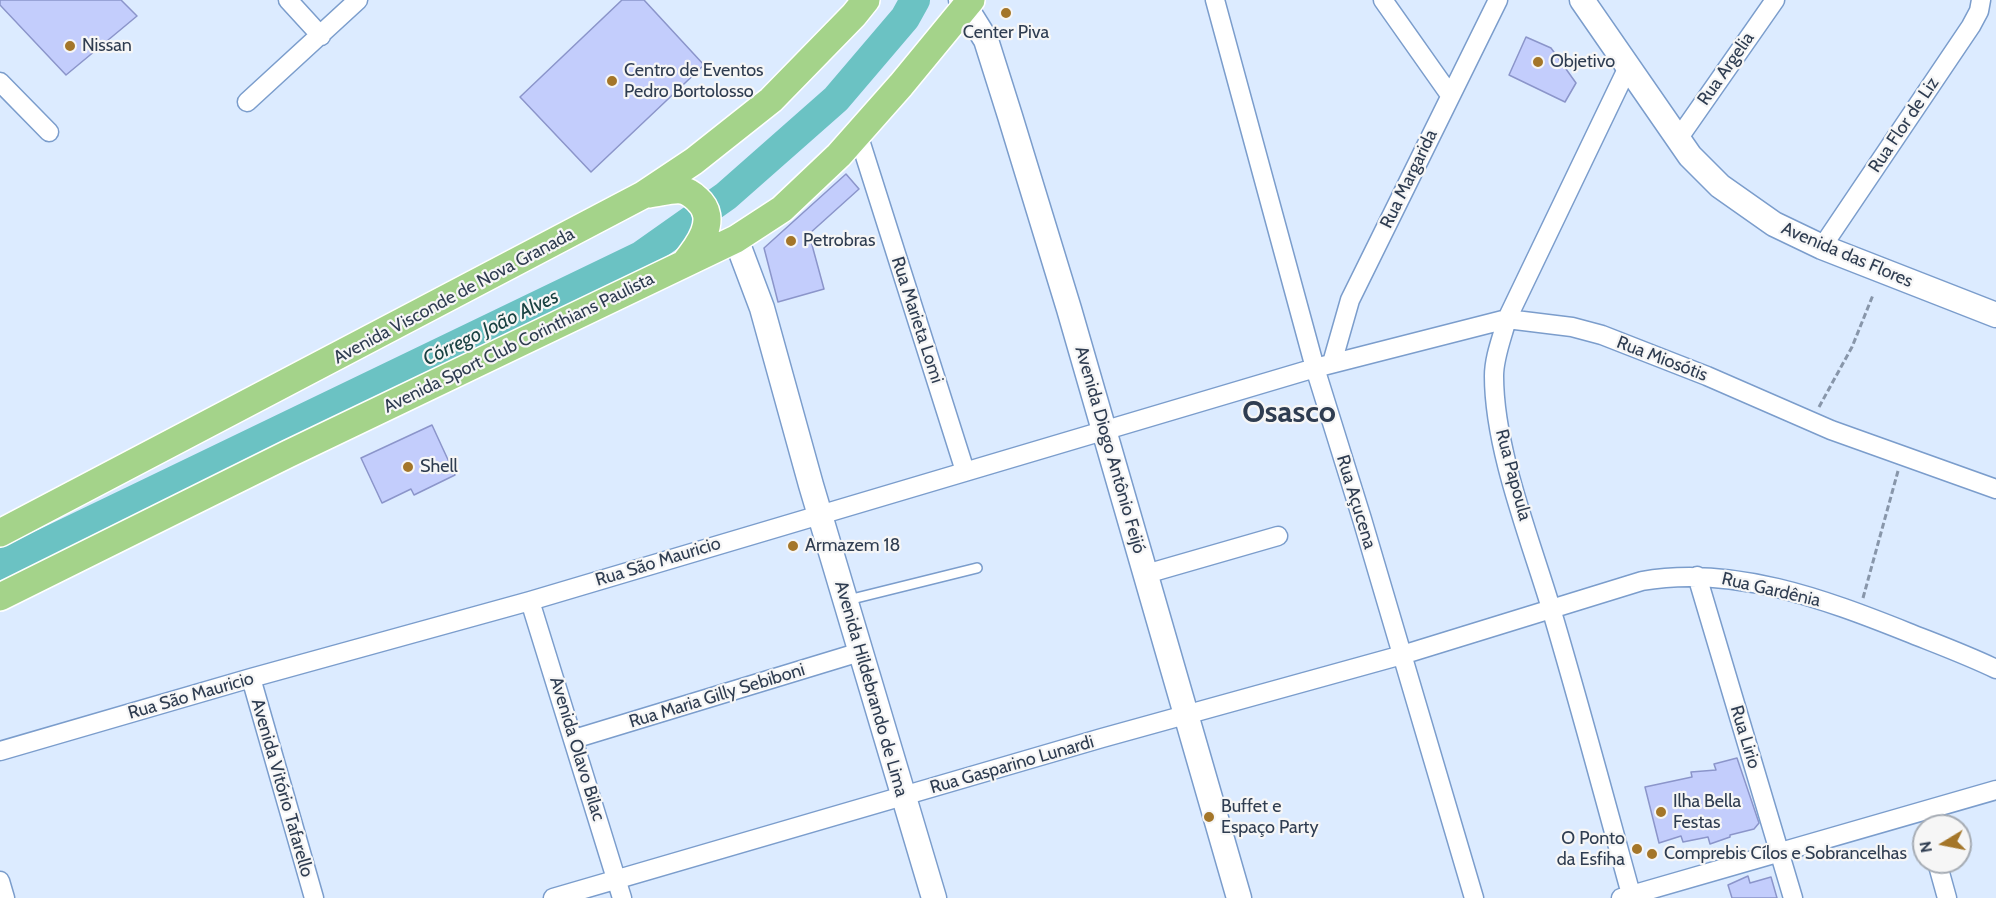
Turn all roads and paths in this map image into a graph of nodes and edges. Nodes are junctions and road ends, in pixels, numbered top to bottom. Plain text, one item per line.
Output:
1 (288, 0) edge
2 (358, 0) edge
3 (866, 0) edge
4 (1215, 0) edge
5 (1383, 0) edge
6 (1498, 0) edge
7 (1582, 0) edge
8 (1775, 0) edge
9 (1981, 0) edge
10 (966, 2) edge
11 (321, 36) junction
12 (1628, 67) junction
13 (0, 82) edge
14 (1450, 95) junction
15 (247, 102) dead end
16 (49, 132) dead end
17 (858, 134) junction
18 (1678, 139) junction
19 (653, 194) junction
20 (736, 239) junction
21 (1822, 248) junction
22 (689, 257) junction
23 (1873, 296) dead end
24 (1996, 315) edge
25 (1507, 319) junction
26 (1323, 365) junction
27 (1811, 420) junction
28 (1103, 431) junction
29 (1903, 455) junction
30 (965, 471) junction
31 (1996, 489) edge
32 (820, 514) junction
33 (0, 533) edge
34 (1278, 536) dead end
35 (977, 568) dead end
36 (1146, 574) junction
37 (1697, 576) junction
38 (0, 597) edge
39 (530, 601) junction
40 (845, 601) junction
41 (1551, 609) junction
42 (1858, 613) junction
43 (860, 652) junction
44 (1402, 655) junction
45 (1996, 669) edge
46 (251, 678) junction
47 (1187, 714) junction
48 (574, 739) junction
49 (0, 752) edge
50 (1996, 790) edge
51 (903, 797) junction
52 (1934, 814) edge
53 (1912, 821) edge
54 (1780, 853) junction
55 (1940, 874) edge
56 (617, 879) junction
57 (0, 881) edge
58 (1628, 897) edge
59 (5, 898) edge
60 (314, 898) edge
61 (553, 898) edge
62 (622, 898) edge
63 (933, 898) edge
64 (1239, 898) edge
65 (1474, 898) edge
66 (1793, 898) edge
67 (1947, 898) edge

1 - 11 street
2 - 11 street
3 - 19 main road, Avenida Visconde de Nova Granada
4 - 26 street, Rua Açucena
5 - 14 street
6 - 14 street, Rua Margarida
7 - 12 main road, Avenida das Flores
8 - 18 street, Rua Argelia
9 - 21 street, Rua Flor de Liz
10 - 17 main road, Avenida Sport Club Corinthians Paulista
10 - 28 main road, Avenida Diogo Antônio Feijó
11 - 15 street
12 - 18 main road, Avenida das Flores
12 - 25 street, Rua Papoula
13 - 16 street
14 - 26 street, Rua Margarida
17 - 20 main road, Avenida Sport Club Corinthians Paulista
17 - 30 street, Rua Marieta Lomi
18 - 21 main road, Avenida das Flores
19 - 22 main road
19 - 33 main road, Avenida Visconde de Nova Granada
20 - 22 main road, Avenida Sport Club Corinthians Paulista
20 - 32 main road, Avenida Hildebrando de Lima
21 - 24 main road, Avenida das Flores
22 - 38 main road, Avenida Sport Club Corinthians Paulista
23 - 27 path
25 - 26 street, Rua Miosótis
25 - 27 street, Rua Miosótis
25 - 41 street, Rua Papoula
26 - 28 street, Rua São Mauricio
26 - 44 street, Rua Açucena
27 - 29 street, Rua Miosótis
28 - 30 street, Rua São Mauricio
28 - 36 main road, Avenida Diogo Antônio Feijó
29 - 31 street, Rua Miosótis
29 - 42 path
30 - 32 street, Rua São Mauricio
32 - 39 street, Rua São Mauricio
32 - 40 main road, Avenida Hildebrando de Lima
34 - 36 street
35 - 40 lane
36 - 47 main road, Avenida Diogo Antônio Feijó
37 - 41 street, Rua Gardênia
37 - 42 street, Rua Gardênia
37 - 54 street, Rua Lirio
39 - 46 street, Rua São Mauricio
39 - 48 street, Avenida Olavo Bilac
40 - 43 main road, Avenida Hildebrando de Lima
41 - 44 street, Rua Gardênia
41 - 58 street, Rua Papoula
42 - 45 street, Rua Gardênia
43 - 48 street, Rua Maria Gilly Sebiboni
43 - 51 main road, Avenida Hildebrando de Lima
44 - 47 street, Rua Gasparino Lunardi
44 - 65 street, Rua Açucena
46 - 49 street, Rua São Mauricio
46 - 60 street, Avenida Vitório Tafarello
47 - 51 street, Rua Gasparino Lunardi
47 - 64 main road, Avenida Diogo Antônio Feijó
48 - 56 street, Avenida Olavo Bilac
50 - 52 street
51 - 56 street, Rua Gasparino Lunardi
51 - 63 main road, Avenida Hildebrando de Lima
53 - 54 street
54 - 58 street
54 - 66 street, Rua Lirio
55 - 67 street
56 - 61 street, Rua Gasparino Lunardi
56 - 62 street, Avenida Olavo Bilac
57 - 59 street

